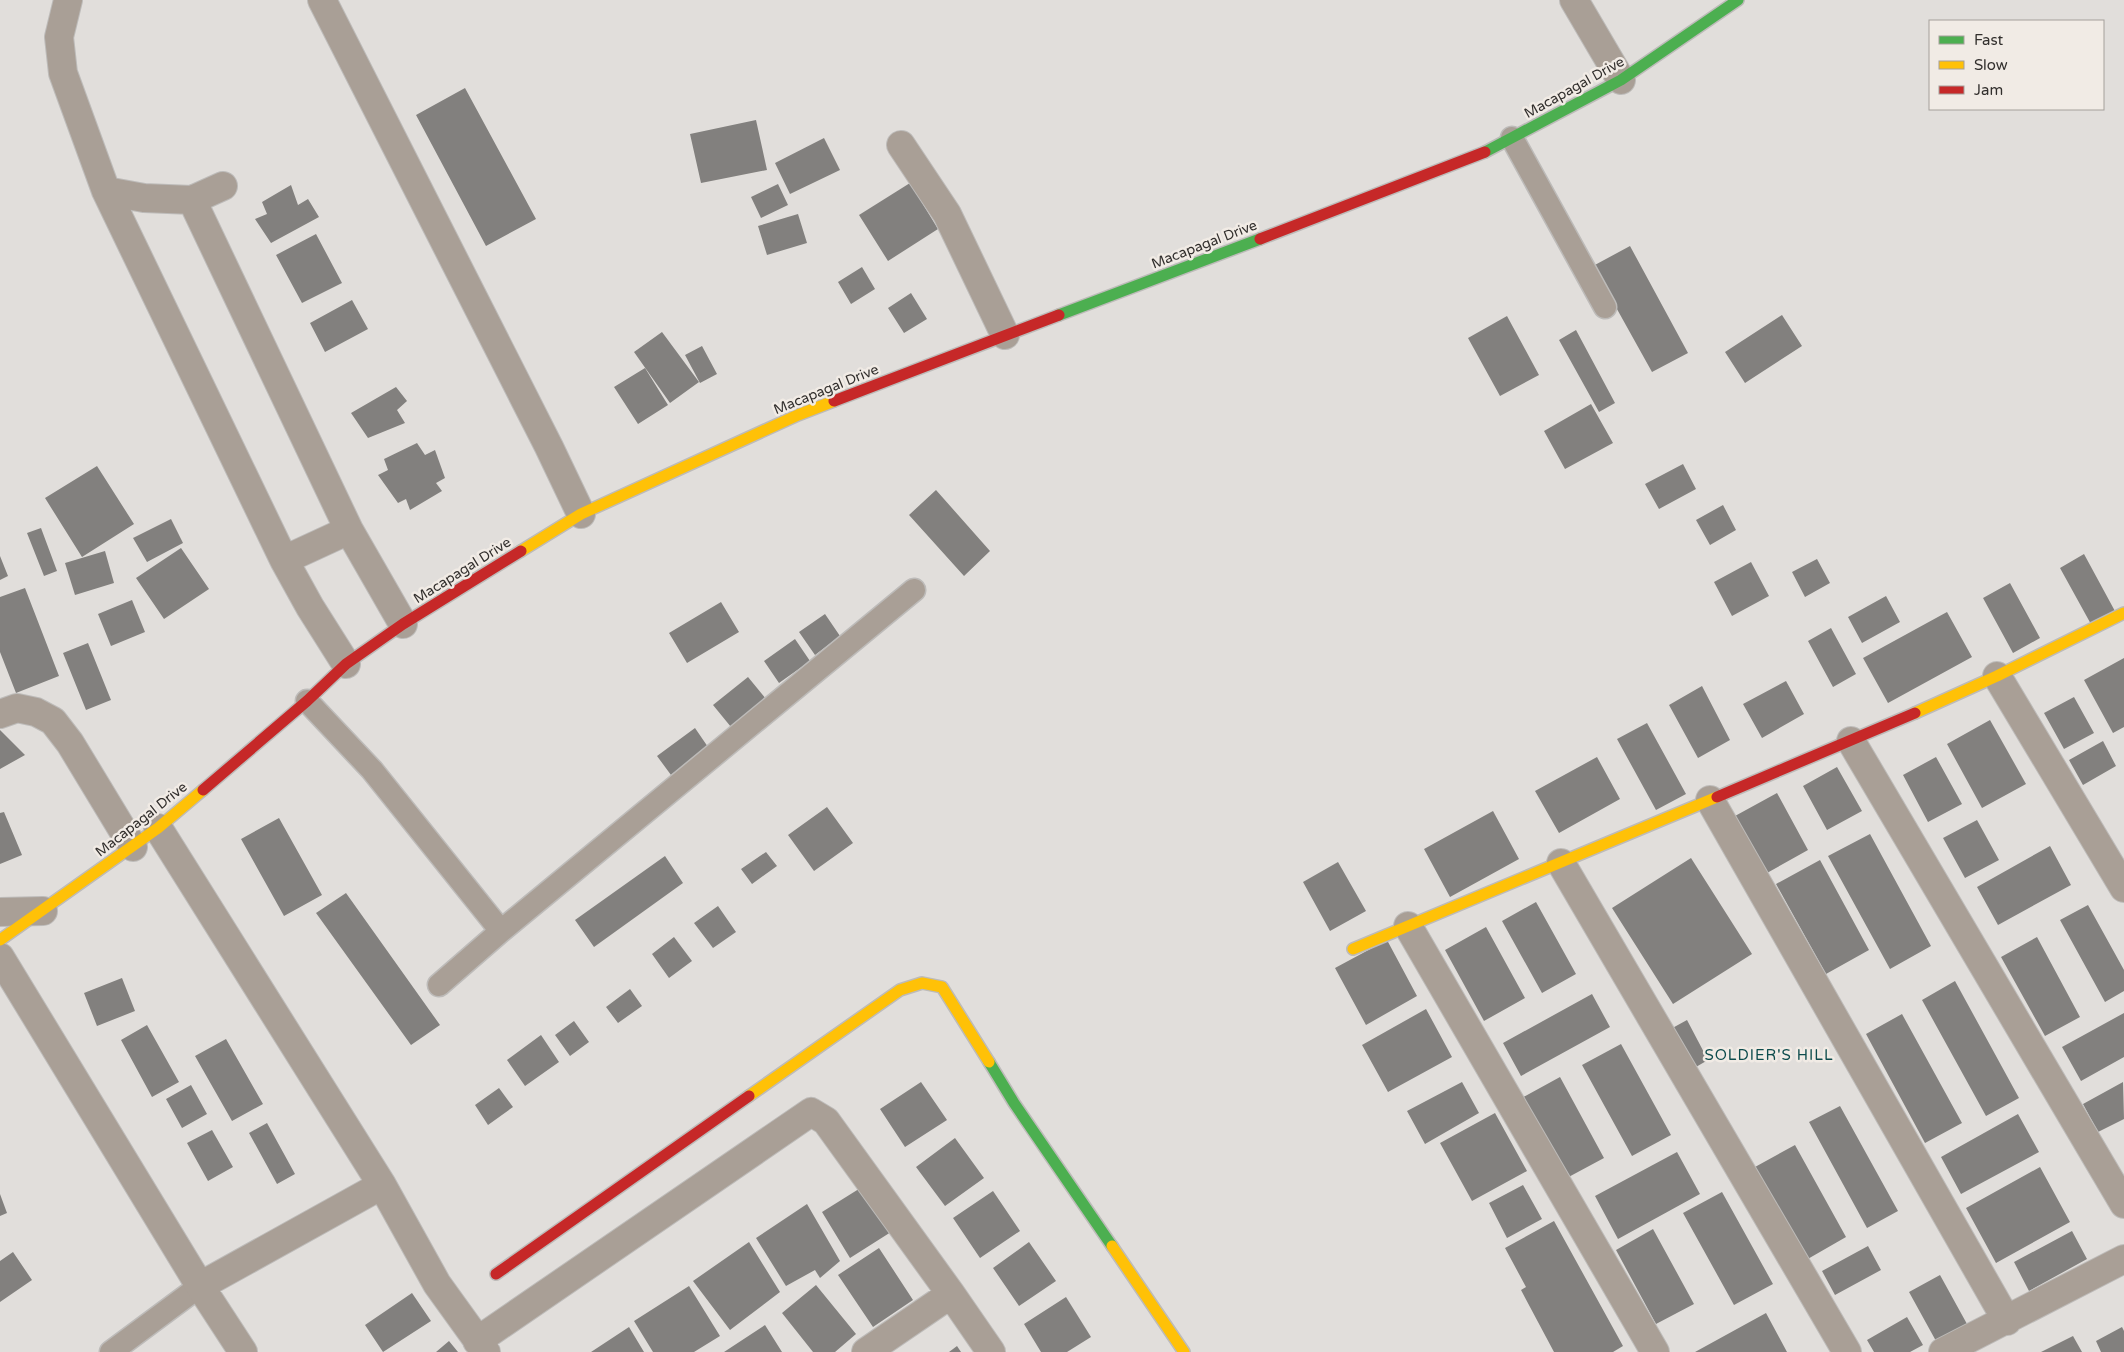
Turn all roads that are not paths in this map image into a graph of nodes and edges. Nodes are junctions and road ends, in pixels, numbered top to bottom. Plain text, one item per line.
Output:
1 (68, 0) edge
2 (322, 0) edge
3 (1574, 0) edge
4 (1738, 0) edge
5 (1621, 80) junction
6 (1512, 138) junction
7 (901, 145) dead end
8 (223, 186) dead end
9 (106, 191) junction
10 (192, 200) junction
11 (1605, 307) dead end
12 (1005, 336) junction
13 (581, 514) junction
14 (348, 530) junction
15 (284, 560) junction
16 (914, 590) dead end
17 (2124, 613) edge
18 (403, 624) junction
19 (346, 664) junction
20 (1997, 676) junction
21 (307, 701) junction
22 (0, 714) edge
23 (1851, 741) junction
24 (1710, 800) junction
25 (158, 828) junction
26 (133, 847) junction
27 (1561, 863) junction
28 (2124, 888) edge
29 (43, 911) junction
30 (0, 912) edge
31 (1408, 926) junction
32 (501, 931) junction
33 (0, 940) edge
34 (1353, 949) dead end
35 (0, 957) edge
36 (439, 985) dead end
37 (382, 1185) junction
38 (2124, 1204) edge
39 (2124, 1260) edge
40 (496, 1274) dead end
41 (200, 1286) junction
42 (951, 1294) junction
43 (2007, 1321) junction
44 (481, 1347) edge
45 (111, 1352) edge
46 (243, 1352) edge
47 (866, 1352) edge
48 (990, 1352) edge
49 (1184, 1352) edge
50 (1654, 1352) edge
51 (1847, 1352) edge
52 (1943, 1352) edge

1 - 9 street
2 - 13 street
3 - 5 street
4 - 5 main road, Macapagal Drive
5 - 6 main road, Macapagal Drive
6 - 11 lane
6 - 12 main road, Macapagal Drive
7 - 12 street
8 - 10 street
9 - 10 street
9 - 15 street
10 - 14 street
12 - 13 main road, Macapagal Drive
13 - 18 main road, Macapagal Drive
14 - 15 street
14 - 18 street
15 - 19 street
16 - 32 lane
17 - 20 main road
18 - 19 main road, Macapagal Drive
19 - 21 main road, Macapagal Drive
20 - 23 main road
20 - 28 street
21 - 25 main road, Macapagal Drive
21 - 32 lane
22 - 26 street
23 - 24 main road
23 - 38 street
24 - 27 main road
24 - 43 street
25 - 26 main road, Macapagal Drive
25 - 37 street
26 - 29 main road, Macapagal Drive
27 - 31 main road
27 - 51 street
29 - 30 street
29 - 33 main road, Macapagal Drive
31 - 34 main road
31 - 50 street
32 - 36 lane
35 - 41 street
37 - 41 street
37 - 44 street
39 - 43 street
40 - 49 main road
41 - 45 lane
41 - 46 street
42 - 44 street
42 - 47 street
42 - 48 street
43 - 52 street

